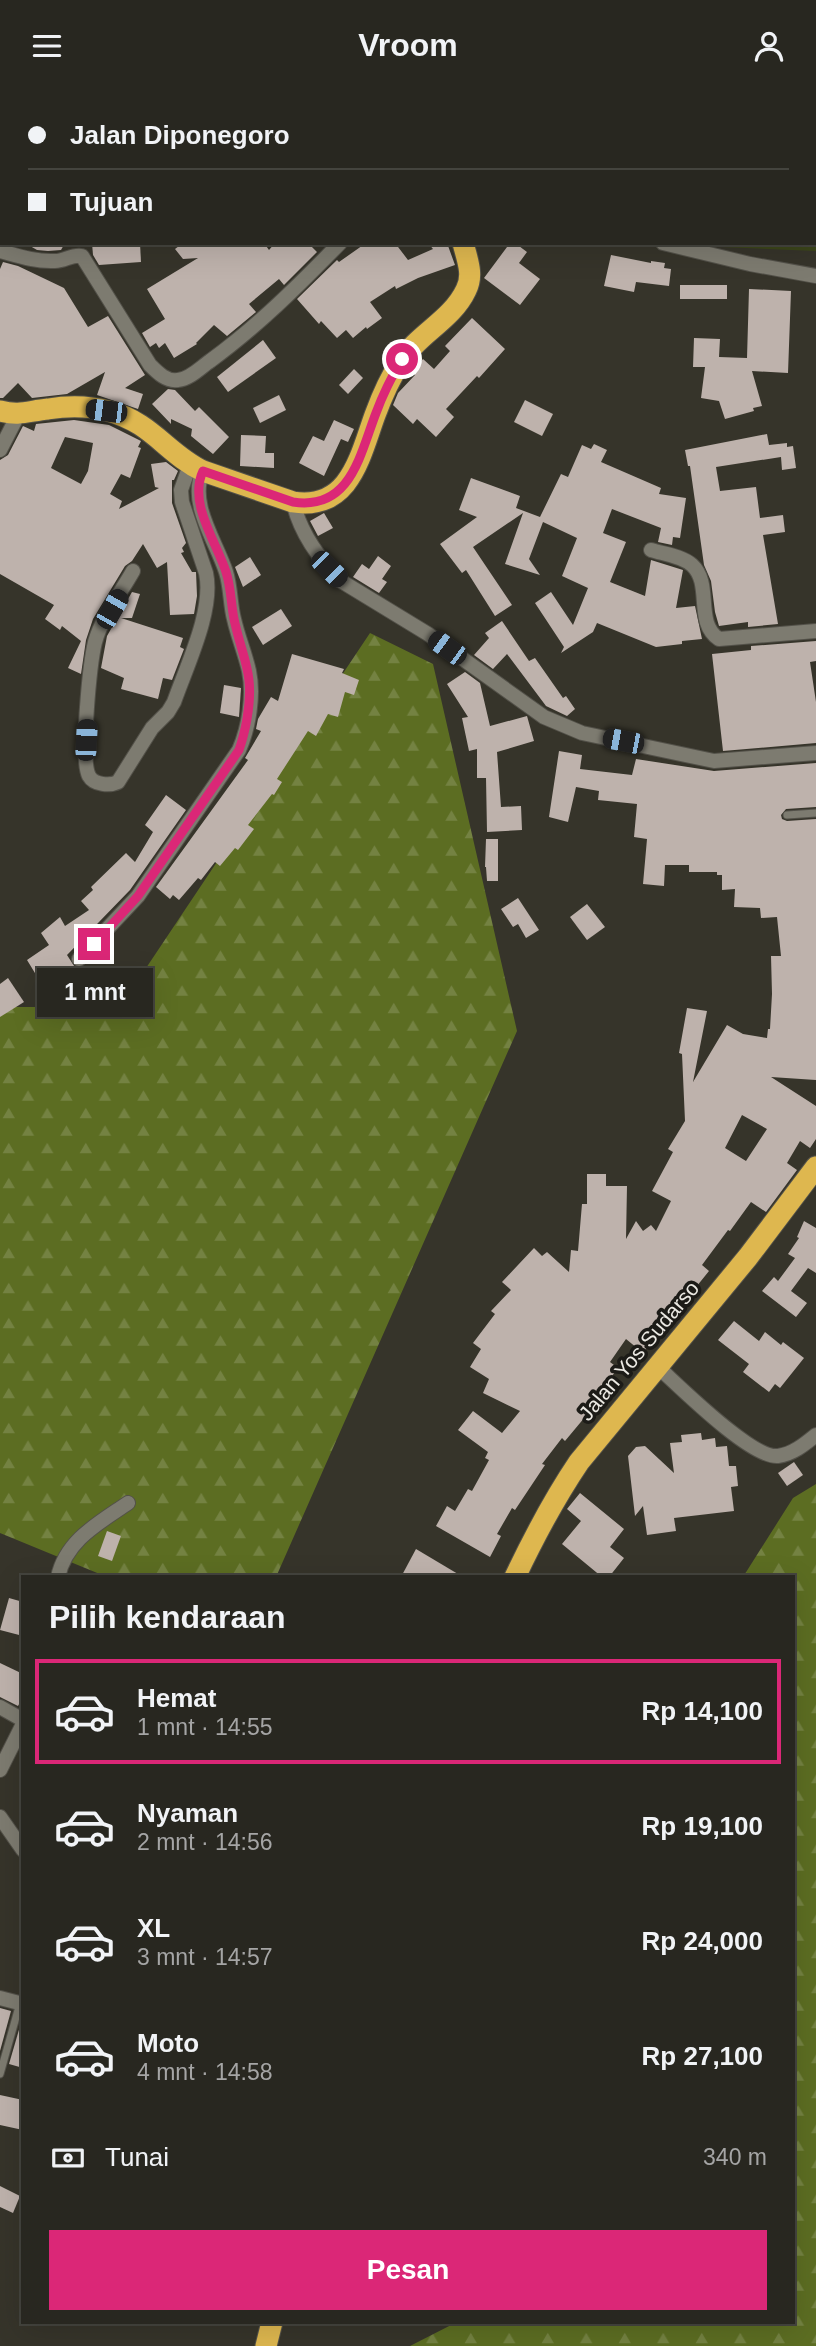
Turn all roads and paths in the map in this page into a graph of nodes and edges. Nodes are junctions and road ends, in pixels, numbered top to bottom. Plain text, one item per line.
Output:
1 (338, 245) edge
2 (464, 245) edge
3 (671, 245) edge
4 (0, 251) edge
5 (816, 276) edge
6 (9, 413) edge
7 (0, 450) edge
8 (197, 468) junction
9 (293, 502) junction
10 (651, 549) dead end
11 (133, 571) dead end
12 (816, 631) edge
13 (816, 753) edge
14 (816, 813) edge
15 (787, 815) dead end
16 (79, 959) dead end
17 (816, 1167) edge
18 (658, 1367) junction
19 (816, 1435) edge
20 (128, 1503) dead end
21 (58, 1575) edge
22 (516, 1575) edge
23 (0, 1707) edge
24 (21, 1721) edge
25 (21, 1726) edge
26 (0, 1770) edge
27 (0, 1817) edge
28 (20, 1843) edge
29 (0, 1998) edge
30 (21, 2004) edge
31 (0, 2074) edge
32 (272, 2324) edge
33 (266, 2346) edge

1 - 4 street
2 - 9 highway
3 - 5 street
6 - 7 street
6 - 8 highway
8 - 9 highway
8 - 11 street
8 - 16 street
9 - 13 street
10 - 12 street
14 - 15 lane
17 - 18 highway, Jalan Yos Sudarso
18 - 19 street
18 - 22 highway, Jalan Yos Sudarso
20 - 21 street
23 - 24 street
25 - 26 street
27 - 28 street
29 - 30 street
30 - 31 lane
32 - 33 highway

